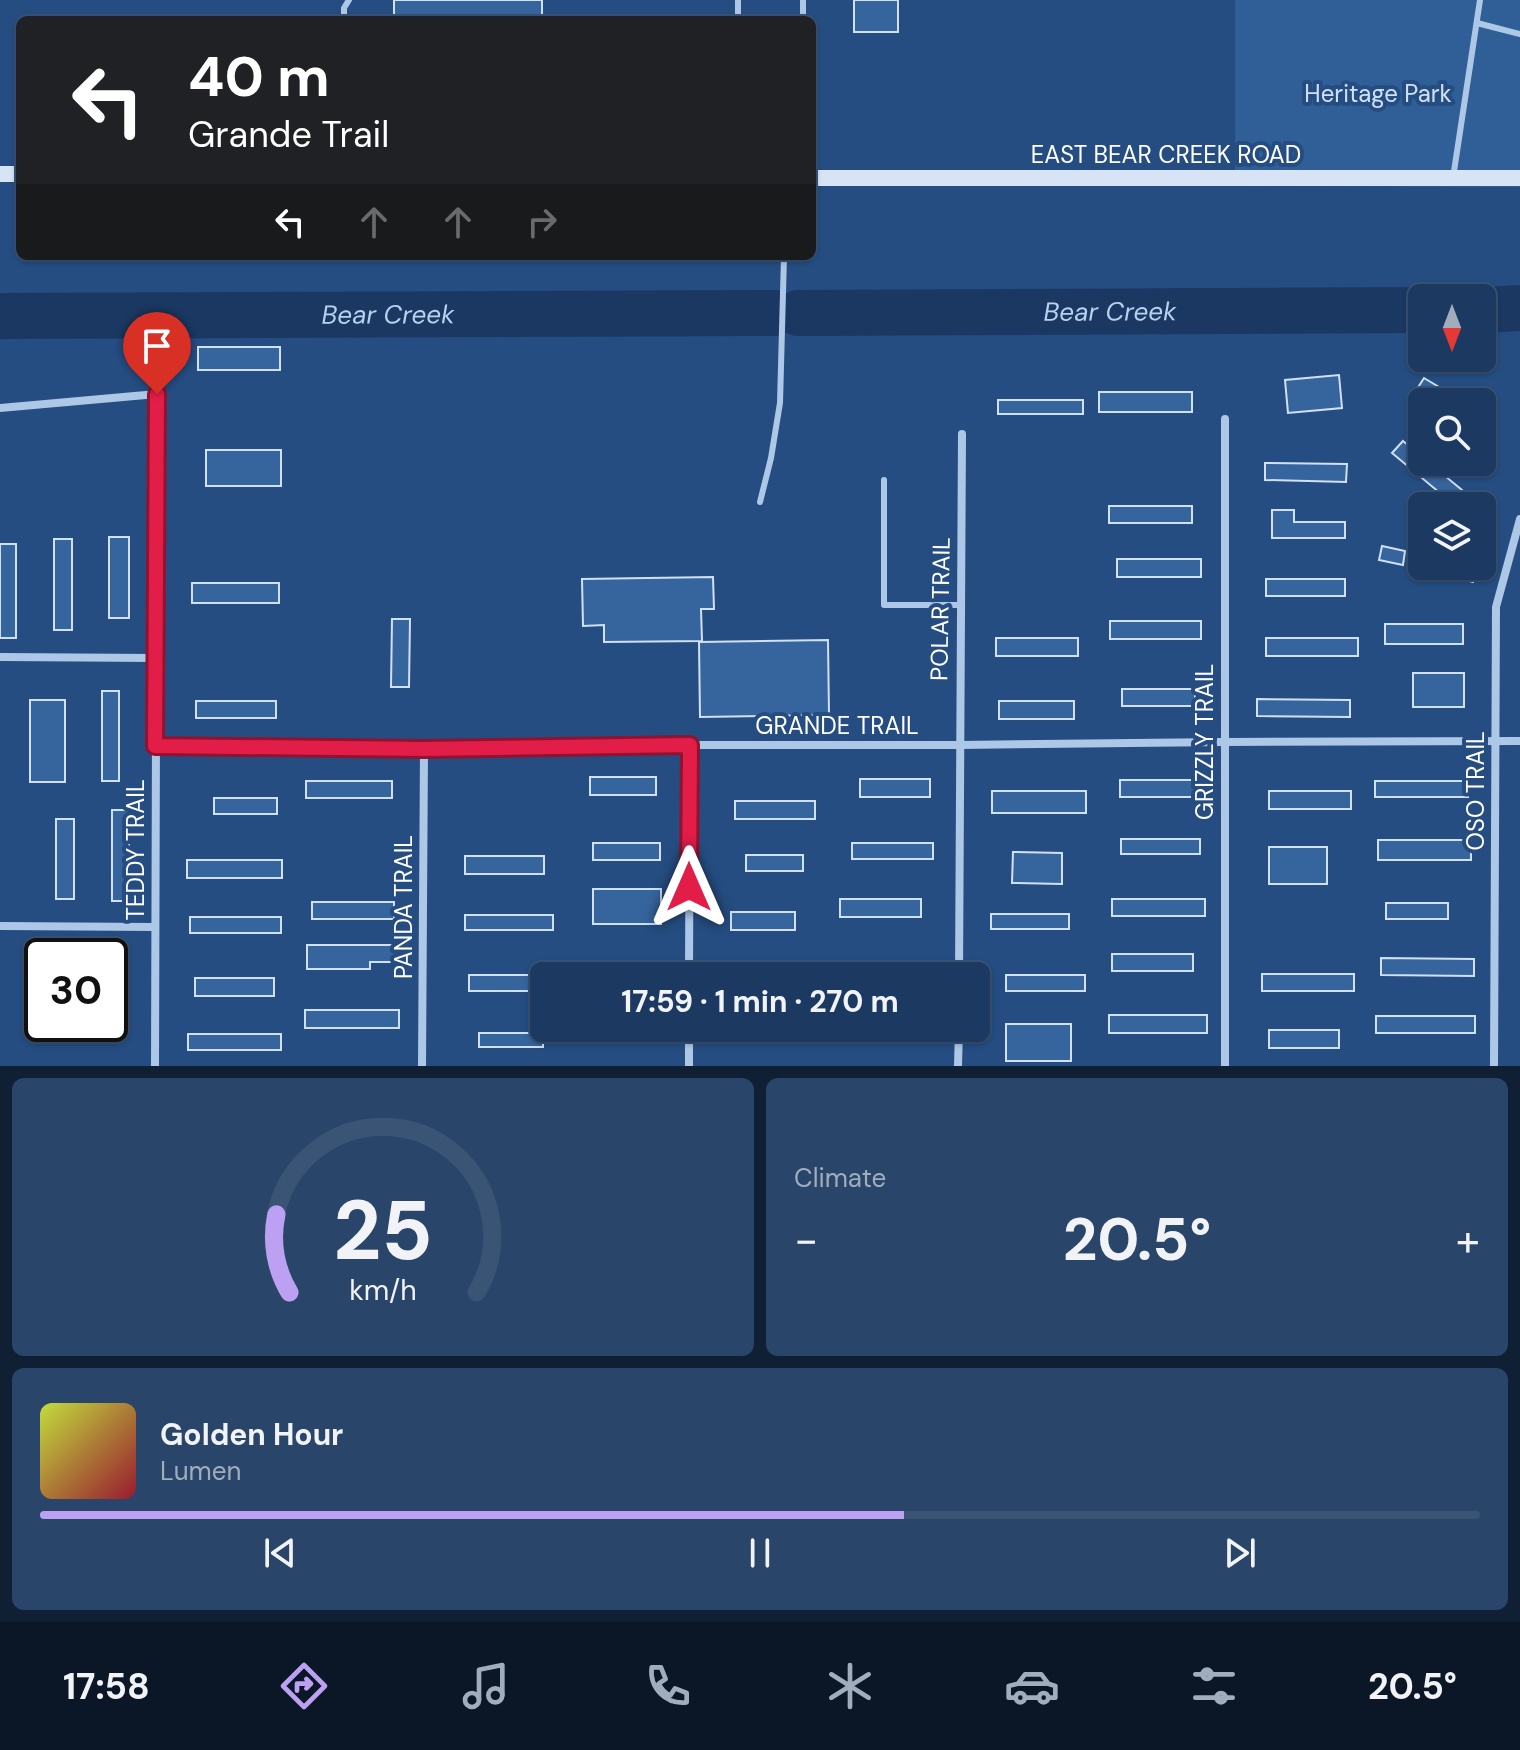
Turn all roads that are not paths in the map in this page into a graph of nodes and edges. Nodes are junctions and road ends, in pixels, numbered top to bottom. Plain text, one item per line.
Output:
1 (1480, 0) edge
2 (1477, 23) junction
3 (1520, 34) edge
4 (816, 178) edge
5 (1453, 178) junction
6 (1520, 178) edge
7 (784, 260) edge
8 (0, 408) edge
9 (1225, 419) dead end
10 (962, 434) dead end
11 (884, 480) dead end
12 (760, 502) dead end
13 (1520, 519) edge
14 (960, 605) junction
15 (0, 657) edge
16 (155, 658) junction
17 (1495, 741) junction
18 (1520, 741) edge
19 (1224, 742) junction
20 (690, 745) junction
21 (959, 745) junction
22 (155, 746) junction
23 (424, 749) junction
24 (0, 926) edge
25 (155, 927) junction
26 (689, 962) edge
27 (959, 962) edge
28 (689, 1042) edge
29 (959, 1042) edge
30 (155, 1066) edge
31 (422, 1066) edge
32 (689, 1066) edge
33 (958, 1066) edge
34 (1225, 1066) edge
35 (1494, 1066) edge

1 - 2 lane
2 - 3 lane
2 - 5 lane
4 - 5 main road, EAST BEAR CREEK ROAD
5 - 6 main road, EAST BEAR CREEK ROAD
7 - 12 lane
8 - 16 street, TEDDY TRAIL
9 - 19 street, GRIZZLY TRAIL
10 - 14 street, POLAR TRAIL
11 - 14 lane
13 - 17 street, OSO TRAIL
14 - 21 street, POLAR TRAIL
15 - 16 street
16 - 22 street, TEDDY TRAIL
17 - 18 street, GRANDE TRAIL
17 - 19 street, GRANDE TRAIL
17 - 35 street, OSO TRAIL
19 - 21 street, GRANDE TRAIL
19 - 34 street, GRIZZLY TRAIL
20 - 21 street, GRANDE TRAIL
20 - 23 street, GRANDE TRAIL
20 - 26 street
21 - 27 street, POLAR TRAIL
22 - 23 street, GRANDE TRAIL
22 - 25 street, TEDDY TRAIL
23 - 31 street, PANDA TRAIL
24 - 25 street
25 - 30 street, TEDDY TRAIL
28 - 32 street
29 - 33 street

